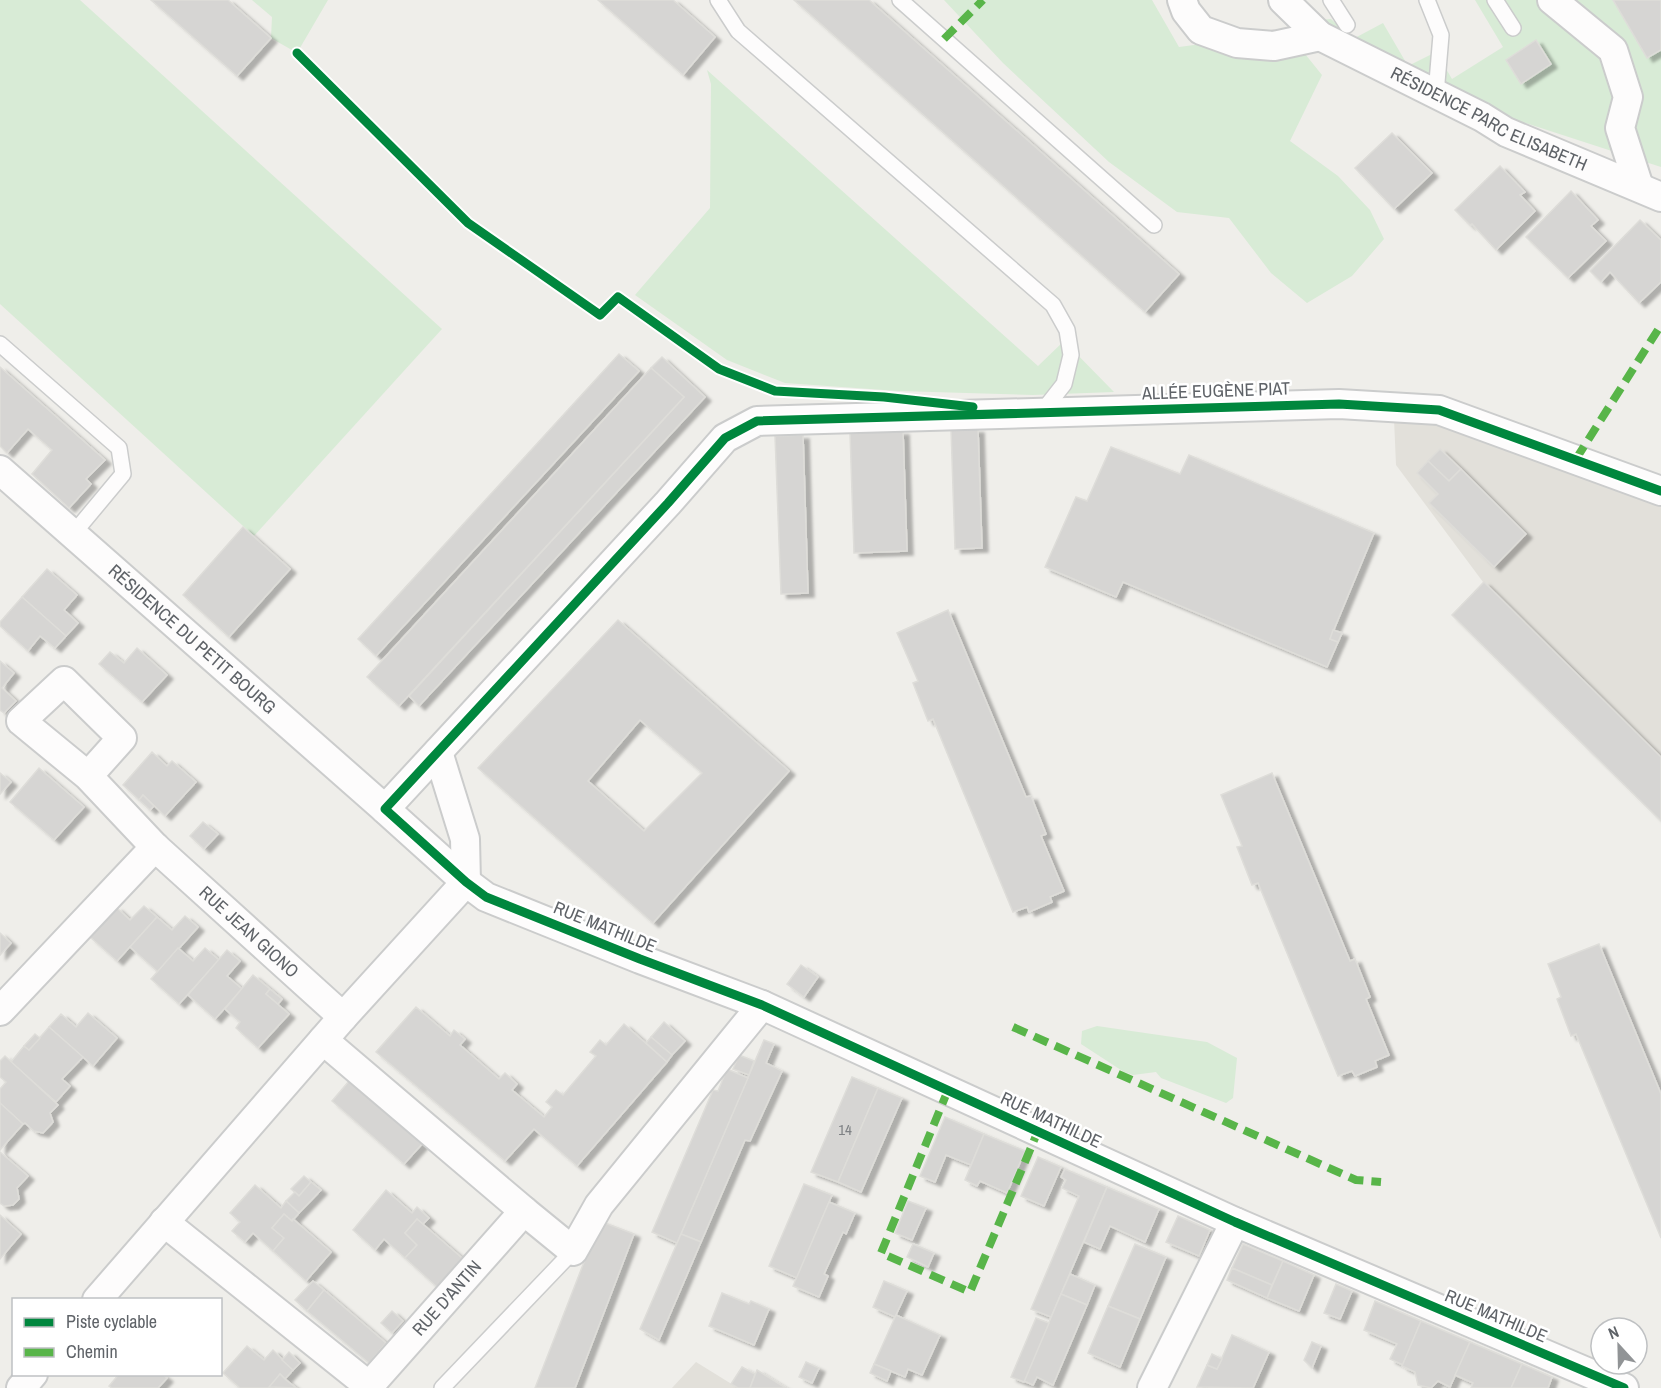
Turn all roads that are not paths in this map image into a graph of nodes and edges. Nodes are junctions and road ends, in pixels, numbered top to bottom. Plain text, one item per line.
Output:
1 (718, 0) edge
2 (900, 0) edge
3 (1182, 0) edge
4 (1282, 0) edge
5 (1331, 0) edge
6 (1427, 0) edge
7 (1495, 0) edge
8 (1552, 0) edge
9 (1347, 25) dead end
10 (1513, 28) dead end
11 (1320, 36) junction
12 (1436, 94) junction
13 (1650, 192) edge
14 (1154, 225) dead end
15 (0, 344) edge
16 (1042, 412) junction
17 (0, 470) edge
18 (1661, 491) edge
19 (73, 534) junction
20 (438, 752) junction
21 (88, 776) dead end
22 (385, 809) junction
23 (155, 847) junction
24 (466, 882) junction
25 (762, 1005) junction
26 (0, 1011) edge
27 (343, 1017) junction
28 (323, 1040) junction
29 (524, 1211) junction
30 (164, 1222) junction
31 (1235, 1222) junction
32 (573, 1251) junction
33 (98, 1298) edge
34 (31, 1376) edge
35 (21, 1388) edge
36 (442, 1388) edge
37 (1152, 1388) edge
38 (1624, 1388) edge

1 - 16 lane
2 - 14 lane
3 - 11 street
4 - 11 street, RÉSIDENCE PARC ELISABETH
5 - 9 lane
6 - 12 lane
7 - 10 lane
8 - 13 street
11 - 12 street, RÉSIDENCE PARC ELISABETH
12 - 13 street, RÉSIDENCE PARC ELISABETH
15 - 19 lane
16 - 18 street, ALLÉE EUGÈNE PIAT
16 - 20 street, ALLÉE EUGÈNE PIAT
17 - 19 street, RÉSIDENCE DU PETIT BOURG
19 - 22 street, RÉSIDENCE DU PETIT BOURG
20 - 22 street
20 - 24 street
21 - 23 street, RUE JEAN GIONO
22 - 24 street, RÉSIDENCE DU PETIT BOURG
23 - 26 street
23 - 27 street, RUE JEAN GIONO
24 - 25 street, RUE MATHILDE
24 - 27 street
25 - 31 street, RUE MATHILDE
25 - 32 street
27 - 28 street
28 - 29 street
28 - 30 street
29 - 30 street, RUE D'ANTIN
29 - 32 street
30 - 33 street
31 - 37 street
31 - 38 street, RUE MATHILDE
32 - 36 lane
34 - 35 street

